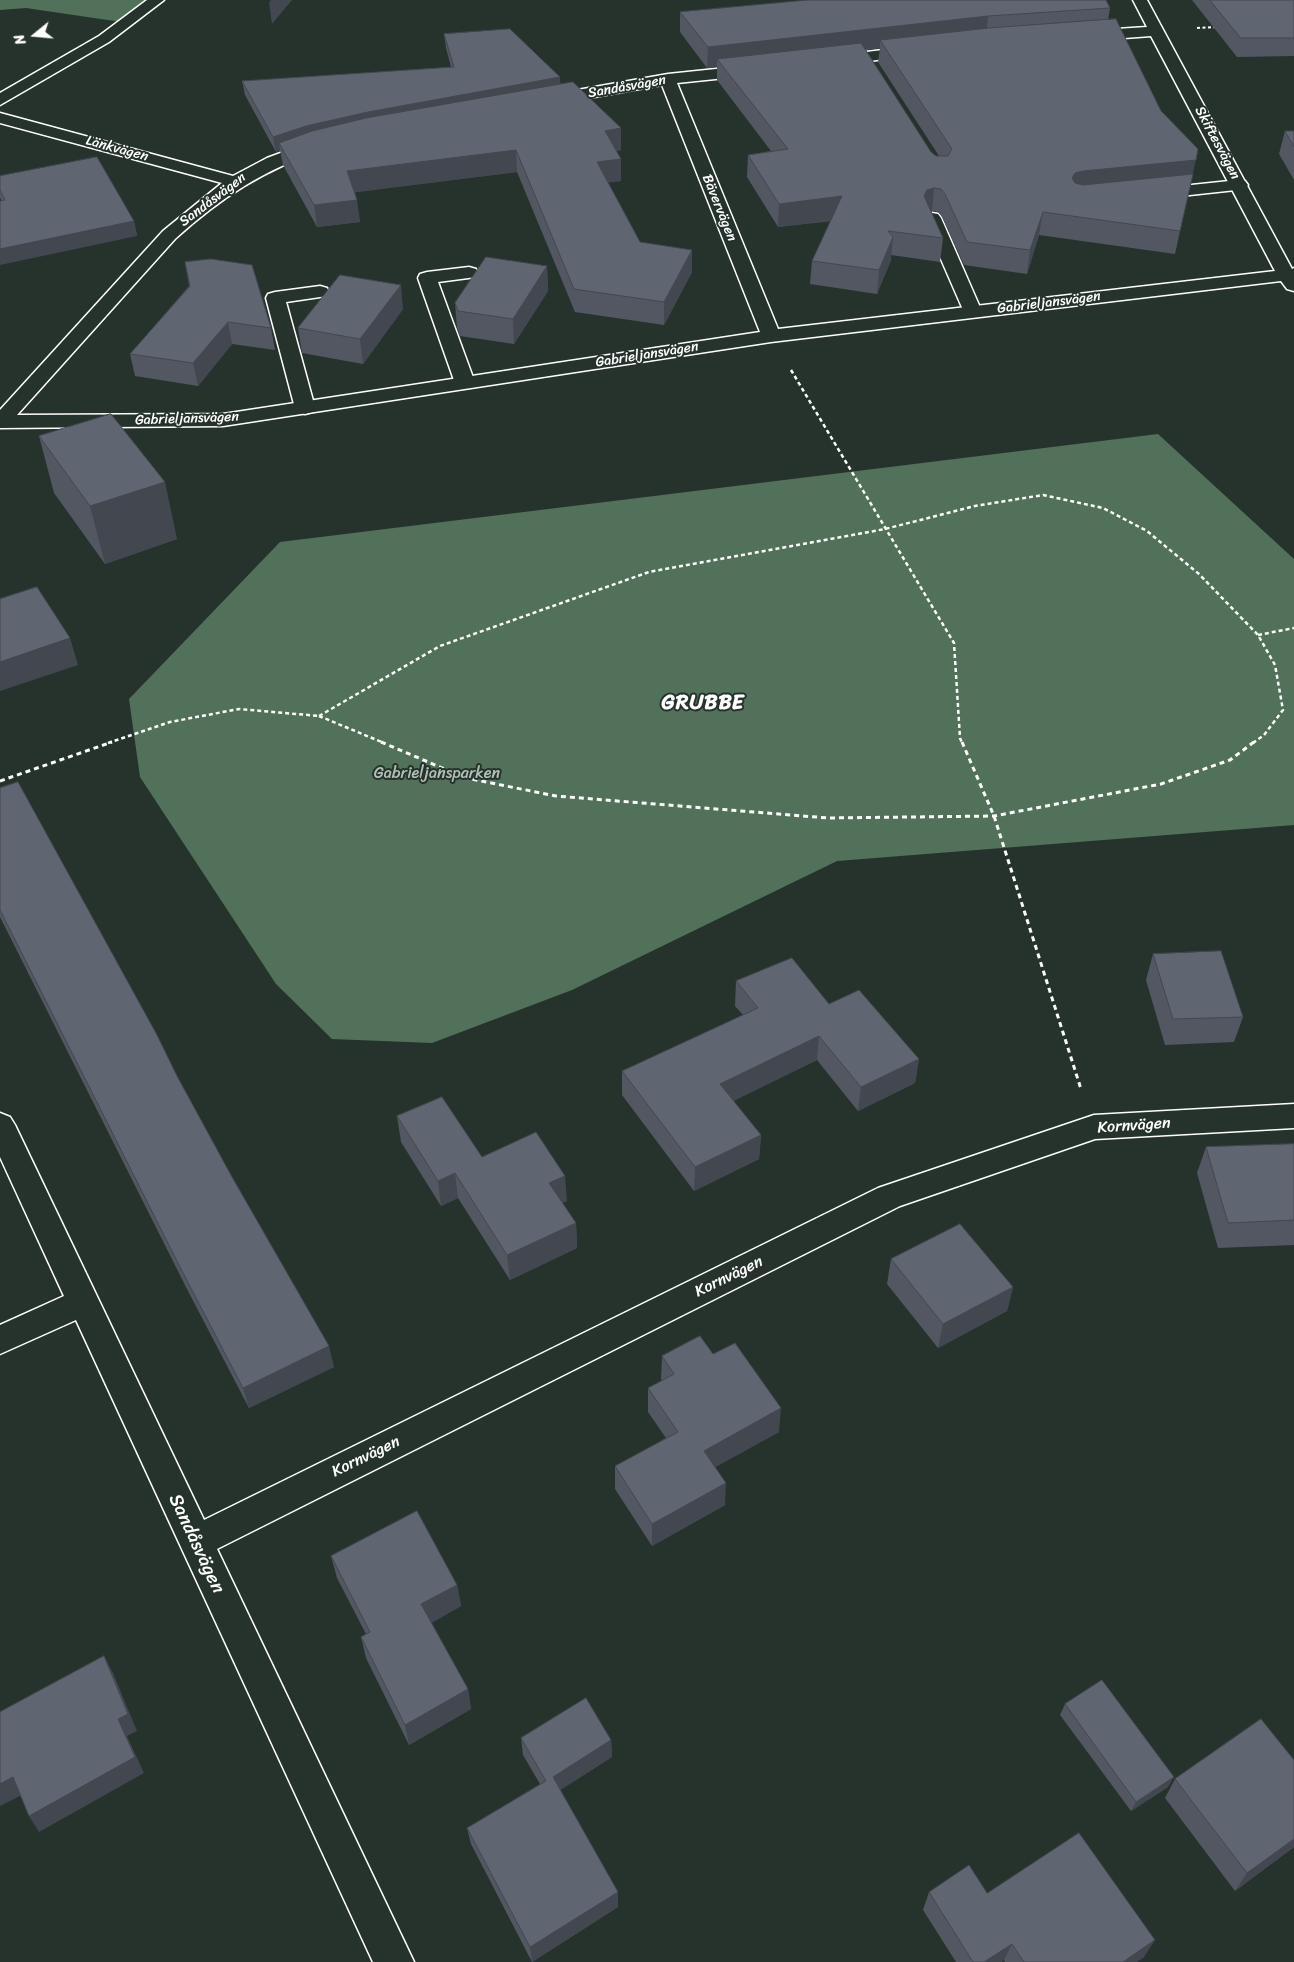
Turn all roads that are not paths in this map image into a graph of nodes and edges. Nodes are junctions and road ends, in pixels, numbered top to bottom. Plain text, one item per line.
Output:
1 (157, 0) edge
2 (1140, 0) edge
3 (1157, 30) junction
4 (1072, 37) edge
5 (930, 50) edge
6 (865, 57) junction
7 (816, 62) edge
8 (766, 68) edge
9 (875, 72) edge
10 (668, 79) junction
11 (0, 100) edge
12 (533, 103) edge
13 (0, 118) edge
14 (333, 142) edge
15 (233, 181) junction
16 (1239, 185) junction
17 (1135, 195) edge
18 (932, 218) edge
19 (469, 273) dead end
20 (1291, 278) edge
21 (320, 292) dead end
22 (973, 312) junction
23 (771, 336) junction
24 (465, 383) junction
25 (305, 408) junction
26 (0, 422) edge
27 (1294, 1116) edge
28 (0, 1125) edge
29 (83, 1302) junction
30 (0, 1340) edge
31 (196, 1542) junction
32 (394, 1962) edge

1 - 11 street
2 - 3 street, Skiftesvägen
3 - 4 street
3 - 16 street, Skiftesvägen
5 - 6 street
6 - 7 street
6 - 9 street
8 - 10 street, Sandåsvägen
10 - 12 street, Sandåsvägen
10 - 23 street, Bävervägen
13 - 15 street, Länkvägen
14 - 15 street, Sandåsvägen
15 - 26 street, Sandåsvägen
16 - 17 street
16 - 20 street, Skiftesvägen
18 - 22 street
19 - 24 street
20 - 22 street, Gabrieljansvägen
21 - 25 street
22 - 23 street, Gabrieljansvägen
23 - 24 street, Gabrieljansvägen
24 - 25 street, Gabrieljansvägen
25 - 26 street, Gabrieljansvägen
27 - 31 street, Kornvägen
28 - 29 street, Sandåsvägen
29 - 30 street
29 - 31 street, Sandåsvägen
31 - 32 street, Sandåsvägen

